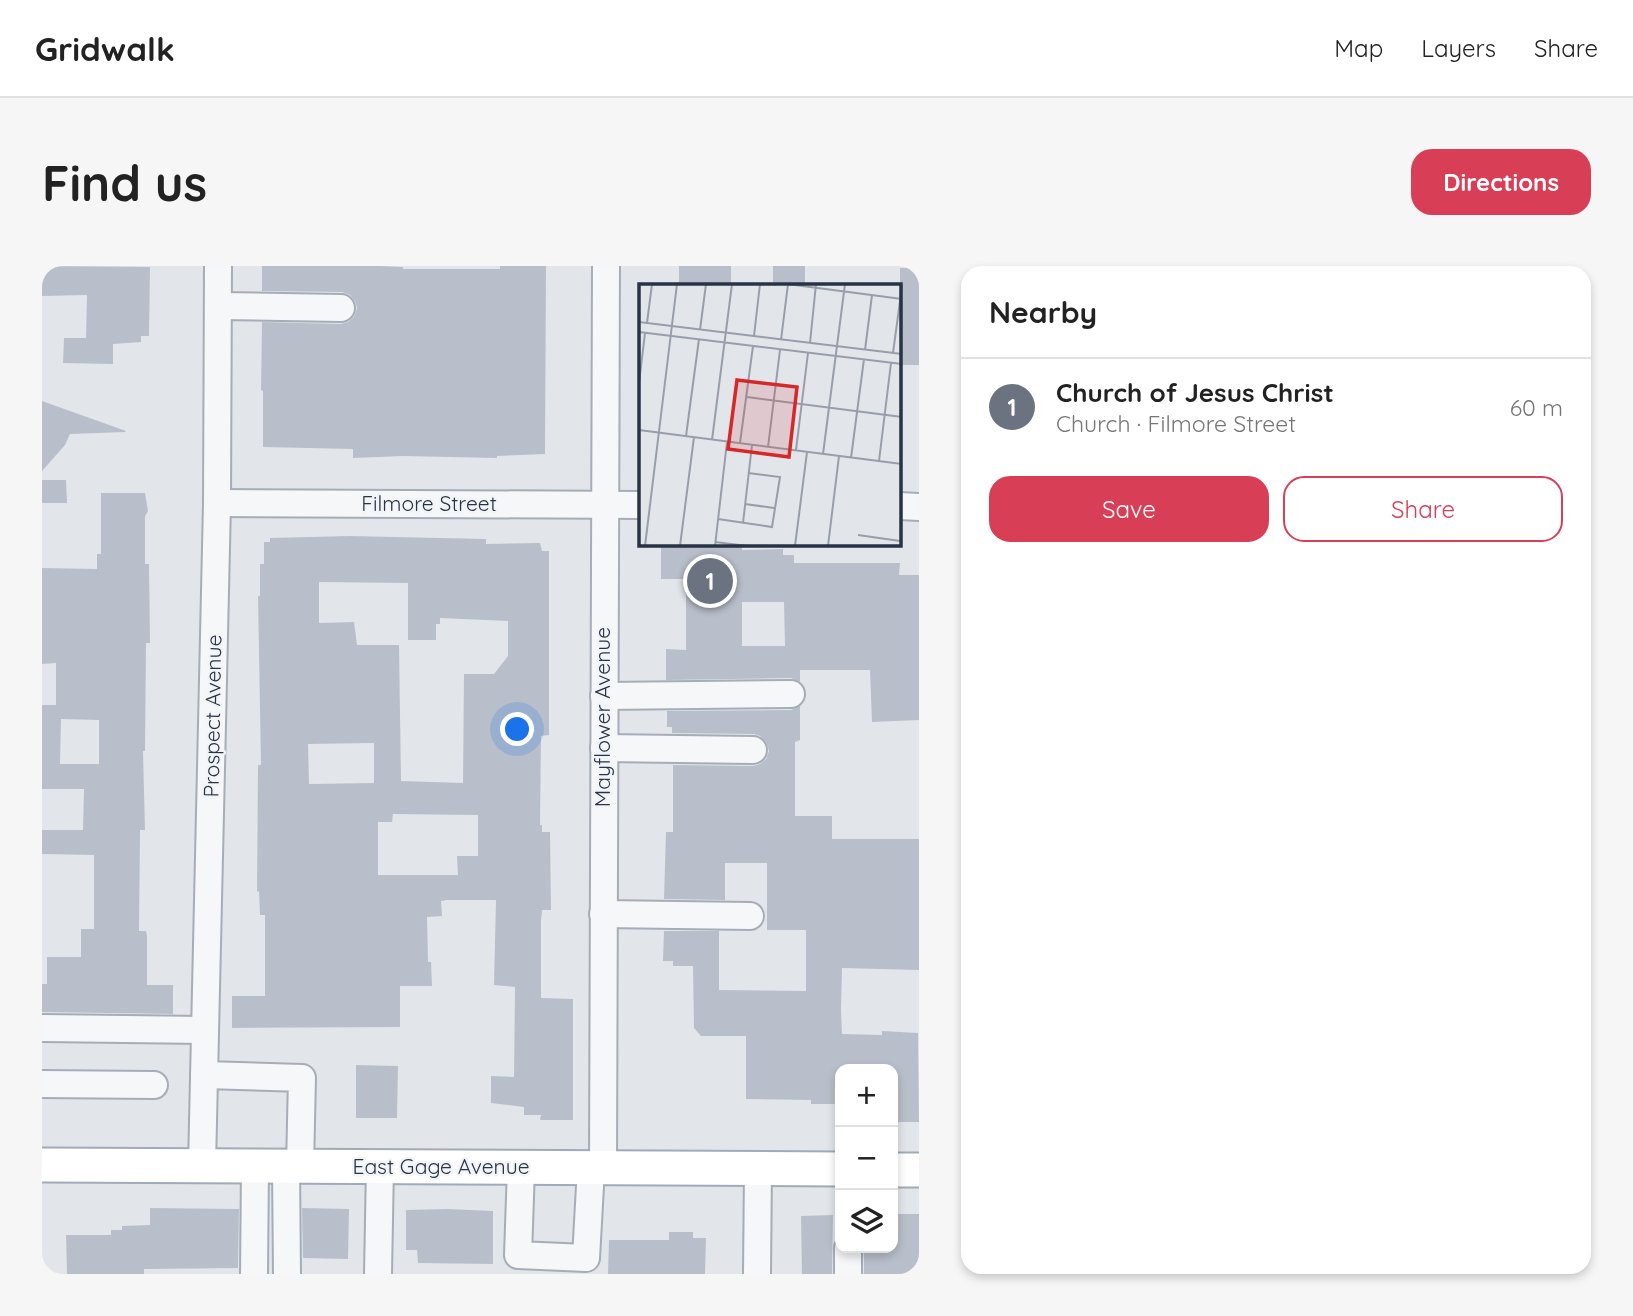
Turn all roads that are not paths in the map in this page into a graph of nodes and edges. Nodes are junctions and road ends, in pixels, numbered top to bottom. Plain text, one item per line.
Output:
1 (218, 266) edge
2 (606, 266) edge
3 (218, 306) junction
4 (341, 308) dead end
5 (217, 503) junction
6 (604, 505) junction
7 (639, 505) edge
8 (791, 694) dead end
9 (604, 696) junction
10 (604, 748) junction
11 (753, 750) dead end
12 (603, 914) junction
13 (750, 916) dead end
14 (42, 1028) edge
15 (205, 1030) junction
16 (204, 1075) junction
17 (42, 1084) edge
18 (154, 1085) dead end
19 (42, 1165) edge
20 (202, 1166) junction
21 (280, 1166) junction
22 (380, 1167) junction
23 (521, 1168) junction
24 (597, 1168) junction
25 (758, 1169) junction
26 (835, 1169) edge
27 (898, 1170) edge
28 (919, 1170) edge
29 (848, 1253) edge
30 (588, 1266) edge
31 (254, 1274) edge
32 (287, 1274) edge
33 (378, 1274) edge
34 (757, 1274) edge
35 (848, 1274) edge

1 - 3 street, Prospect Avenue
2 - 6 street, Mayflower Avenue
3 - 4 street
3 - 5 street, Prospect Avenue
5 - 6 street, Filmore Street
5 - 15 street, Prospect Avenue
6 - 7 street, Filmore Street
6 - 9 street, Mayflower Avenue
8 - 9 street
9 - 10 street, Mayflower Avenue
10 - 11 street
10 - 12 street, Mayflower Avenue
12 - 13 street
12 - 24 street, Mayflower Avenue
14 - 15 street
15 - 16 street, Prospect Avenue
16 - 20 street, Prospect Avenue
16 - 21 street
17 - 18 street
19 - 20 main road, East Gage Avenue
20 - 21 main road, East Gage Avenue
21 - 22 main road, East Gage Avenue
21 - 31 street
21 - 32 street
22 - 23 main road, East Gage Avenue
22 - 33 street
23 - 24 main road, East Gage Avenue
23 - 30 street
24 - 25 main road, East Gage Avenue
24 - 30 street, Mayflower Avenue
25 - 26 main road, East Gage Avenue
25 - 34 street
27 - 28 main road
29 - 35 street

